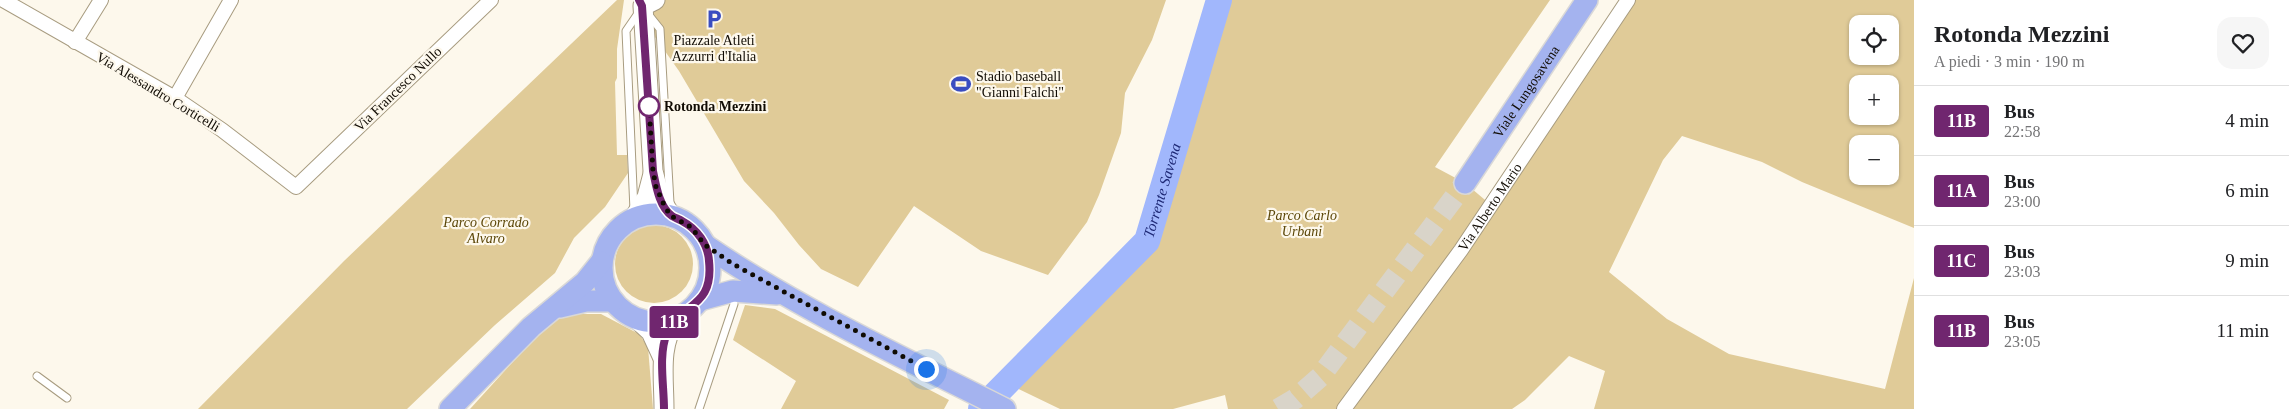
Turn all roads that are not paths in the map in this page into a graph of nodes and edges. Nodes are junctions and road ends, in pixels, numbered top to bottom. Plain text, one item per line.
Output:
1 (3, 0) edge
2 (101, 0) edge
3 (231, 0) edge
4 (491, 0) edge
5 (1587, 0) edge
6 (1628, 0) edge
7 (645, 2) edge
8 (75, 42) junction
9 (175, 98) junction
10 (653, 171) junction
11 (305, 179) joint
12 (1465, 183) tunnel mouth
13 (671, 216) junction
14 (634, 218) junction
15 (705, 245) junction
16 (601, 262) junction
17 (794, 299) junction
18 (700, 300) junction
19 (612, 301) junction
20 (734, 304) dead end
21 (553, 309) junction
22 (676, 318) junction
23 (637, 319) junction
24 (663, 358) junction
25 (37, 376) dead end
26 (67, 398) dead end
27 (450, 409) edge
28 (664, 409) edge
29 (699, 409) edge
30 (1005, 409) edge
31 (1344, 409) edge

1 - 8 street, Via Alessandro Corticelli
2 - 8 street
3 - 9 street
4 - 11 street, Via Francesco Nullo
5 - 12 main road, Viale Lungosavena
6 - 31 street, Via Alberto Mario
7 - 10 street
7 - 13 lane
7 - 14 lane
8 - 9 street, Via Alessandro Corticelli
9 - 11 street, Via Alessandro Corticelli
10 - 13 street
10 - 14 street
13 - 14 main road
13 - 15 main road
14 - 16 main road
15 - 17 main road
15 - 18 main road
16 - 19 main road
16 - 21 main road
17 - 18 main road
17 - 30 main road
18 - 22 main road
19 - 21 main road
19 - 23 main road
20 - 29 lane
21 - 27 main road
22 - 23 main road
22 - 24 street
23 - 24 street
24 - 28 street
25 - 26 lane

